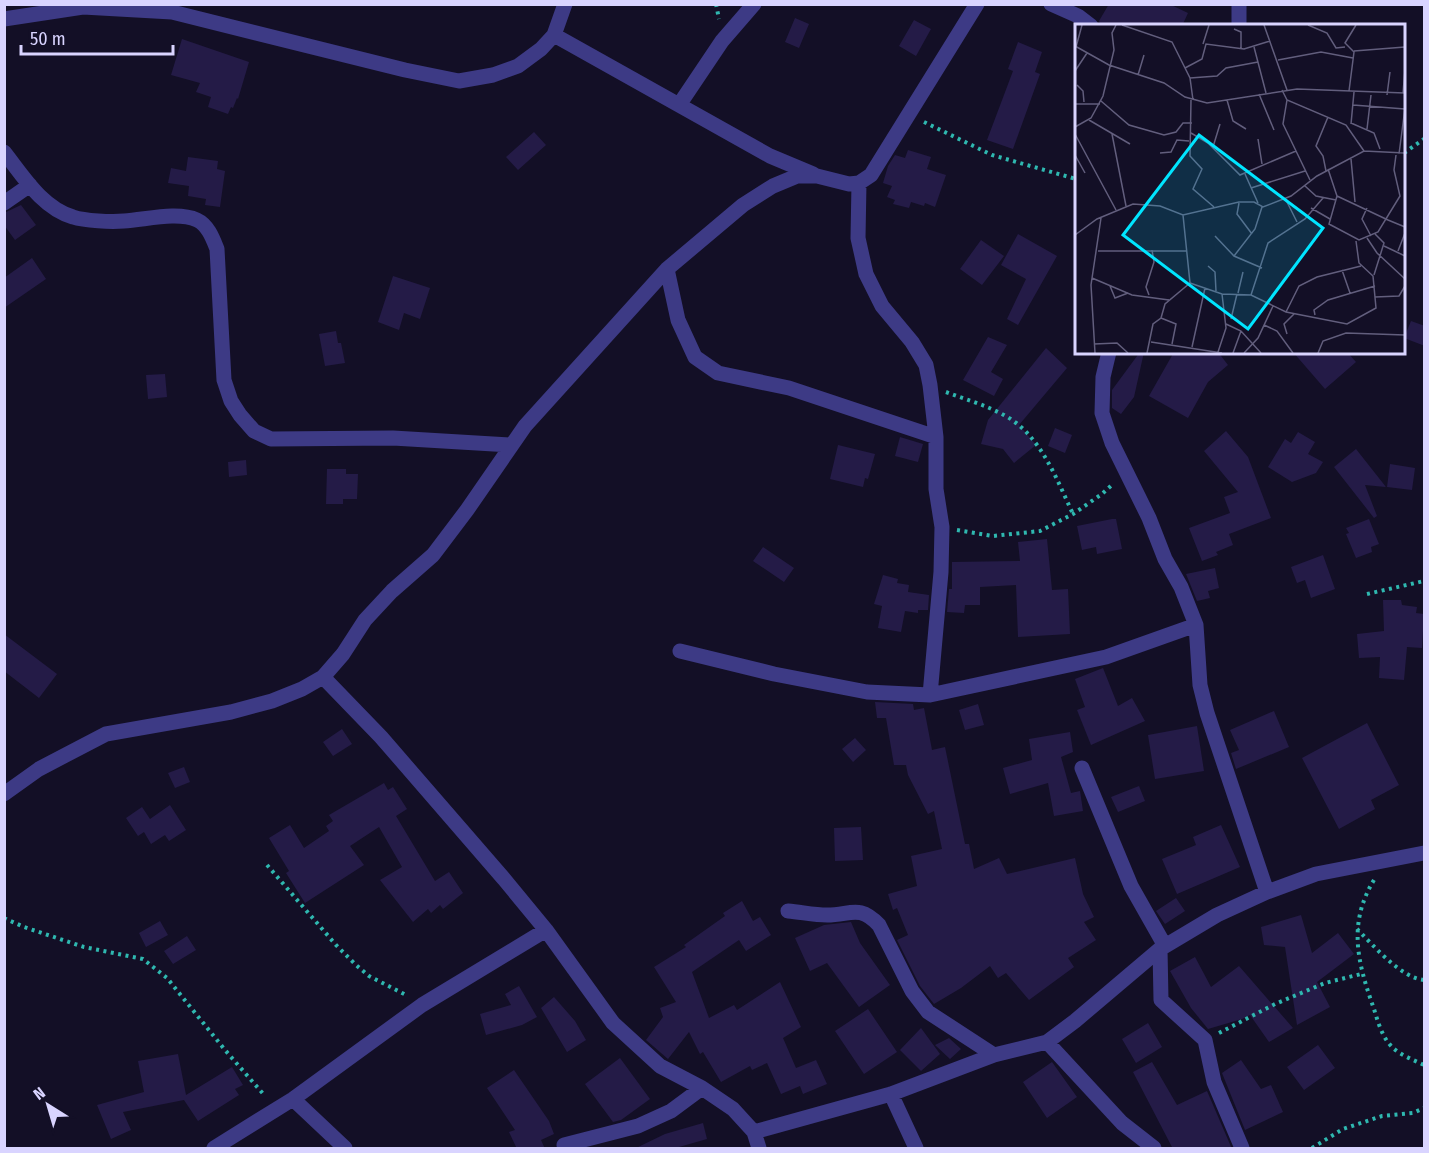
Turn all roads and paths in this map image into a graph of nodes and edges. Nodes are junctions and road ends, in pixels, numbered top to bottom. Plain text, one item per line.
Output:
1 (565, 4) edge
2 (754, 4) edge
3 (977, 4) edge
4 (1051, 4) edge
5 (1239, 4) edge
6 (170, 8) edge
7 (4, 19) edge
8 (1088, 24) edge
9 (1239, 24) edge
10 (554, 34) junction
11 (679, 105) junction
12 (909, 116) junction
13 (1425, 139) edge
14 (4, 152) edge
15 (1405, 152) edge
16 (817, 176) junction
17 (1075, 178) edge
18 (859, 183) junction
19 (30, 184) junction
20 (4, 203) edge
21 (667, 269) junction
22 (1109, 354) edge
23 (930, 385) junction
24 (936, 437) junction
25 (511, 445) junction
26 (1126, 472) junction
27 (1073, 514) junction
28 (942, 527) junction
29 (1425, 581) edge
30 (1367, 594) dead end
31 (1196, 625) junction
32 (680, 651) dead end
33 (323, 677) junction
34 (930, 695) junction
35 (1082, 768) dead end
36 (4, 794) edge
37 (1425, 854) edge
38 (1385, 861) junction
39 (267, 865) dead end
40 (1267, 892) junction
41 (788, 910) dead end
42 (4, 918) edge
43 (1357, 929) junction
44 (546, 930) junction
45 (1162, 947) junction
46 (1361, 974) junction
47 (1425, 980) edge
48 (422, 1005) junction
49 (1205, 1040) junction
50 (1047, 1042) junction
51 (994, 1055) junction
52 (1425, 1065) edge
53 (702, 1088) junction
54 (891, 1094) junction
55 (293, 1099) junction
56 (277, 1108) junction
57 (1425, 1108) edge
58 (754, 1132) junction
59 (564, 1145) dead end
60 (214, 1149) edge
61 (345, 1149) edge
62 (759, 1149) edge
63 (916, 1149) edge
64 (1154, 1149) edge
65 (1242, 1149) edge
66 (1312, 1149) edge

1 - 10 street
2 - 11 street
3 - 12 street
4 - 8 street
5 - 9 street
6 - 7 street
6 - 10 street
10 - 11 street
11 - 16 street
12 - 17 path
12 - 18 street
13 - 15 path
14 - 19 street
16 - 18 street
16 - 21 street
18 - 23 street
19 - 20 street
19 - 25 street
21 - 24 street
21 - 25 street
22 - 26 street
23 - 24 street
23 - 27 path
24 - 28 street
25 - 33 street
26 - 27 path
26 - 31 street
27 - 28 path
28 - 34 street
29 - 30 path
31 - 34 street
31 - 40 street
32 - 34 street
33 - 36 street
33 - 44 street
35 - 45 street
37 - 38 street
38 - 40 street
38 - 43 path
39 - 48 path
40 - 45 street
41 - 51 street
42 - 56 path
43 - 46 path
43 - 47 path
44 - 48 street
44 - 53 street
45 - 49 street
45 - 50 street
46 - 49 path
46 - 52 path
48 - 55 street
49 - 65 street
50 - 51 street
50 - 64 street
51 - 54 street
53 - 58 street
53 - 59 street
54 - 58 street
54 - 63 street
55 - 56 street
55 - 61 street
56 - 60 street
57 - 66 path
58 - 62 street

